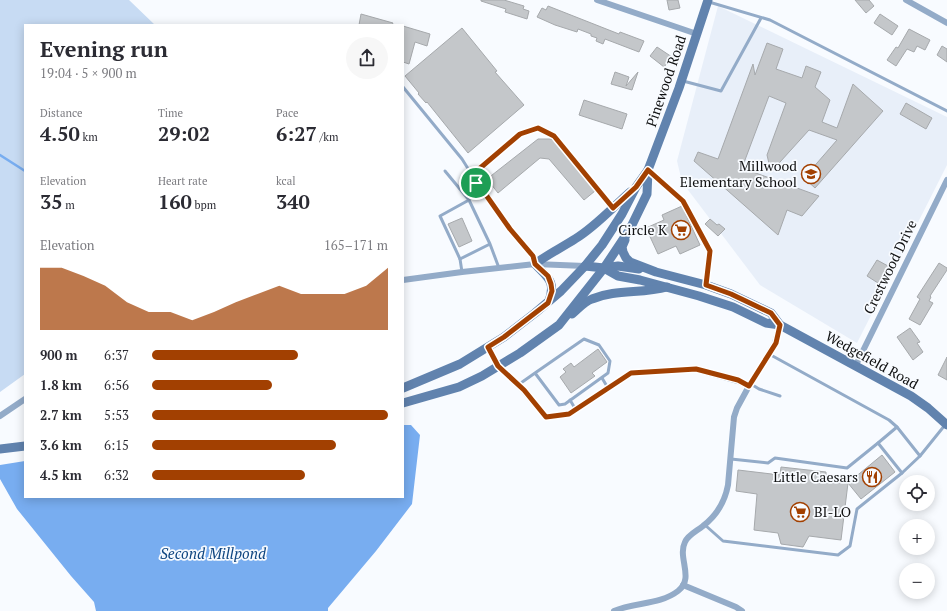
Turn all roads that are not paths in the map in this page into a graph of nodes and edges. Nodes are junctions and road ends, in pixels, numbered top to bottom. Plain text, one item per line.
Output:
1 (597, 0) edge
2 (906, 0) edge
3 (708, 1) edge
4 (761, 18) junction
5 (947, 22) edge
6 (697, 34) junction
7 (682, 80) junction
8 (404, 87) edge
9 (947, 111) edge
10 (648, 170) junction
11 (445, 172) dead end
12 (472, 175) junction
13 (947, 180) edge
14 (636, 187) junction
15 (469, 200) junction
16 (613, 208) junction
17 (630, 229) junction
18 (490, 244) junction
19 (460, 259) junction
20 (535, 264) junction
21 (585, 266) junction
22 (499, 268) junction
23 (604, 268) junction
24 (462, 272) junction
25 (656, 272) junction
26 (404, 280) edge
27 (706, 285) junction
28 (667, 287) junction
29 (548, 303) junction
30 (558, 325) junction
31 (780, 325) junction
32 (488, 347) junction
33 (769, 354) junction
34 (856, 365) junction
35 (498, 366) junction
36 (535, 374) junction
37 (602, 378) junction
38 (518, 384) junction
39 (750, 385) junction
40 (404, 388) edge
41 (608, 388) junction
42 (780, 396) dead end
43 (24, 400) edge
44 (570, 400) junction
45 (404, 403) edge
46 (576, 410) junction
47 (0, 416) edge
48 (947, 423) edge
49 (897, 426) junction
50 (878, 443) junction
51 (24, 446) edge
52 (0, 449) edge
53 (920, 456) junction
54 (730, 458) junction
55 (902, 473) junction
56 (705, 524) junction
57 (683, 585) junction
58 (614, 611) edge
59 (742, 611) edge

1 - 6 street
2 - 5 street
3 - 4 lane
3 - 6 main road, Pinewood Road
4 - 7 lane
4 - 9 lane
6 - 7 main road, Pinewood Road
7 - 10 main road, Pinewood Road
8 - 12 lane
10 - 14 main road, Pinewood Road
10 - 17 main road, Pinewood Road
10 - 27 lane
11 - 15 lane
12 - 16 lane
12 - 20 lane
13 - 34 street, Crestwood Drive
14 - 16 main road
14 - 21 main road, Pinewood Road
15 - 18 lane
15 - 19 lane
16 - 20 main road
17 - 23 main road, Pinewood Road
17 - 25 main road
18 - 19 lane
18 - 22 lane
19 - 24 lane
20 - 21 street
20 - 22 street
20 - 29 main road
21 - 23 main road
21 - 29 main road, Pinewood Road
22 - 24 street
23 - 25 main road
23 - 28 main road, Wedgefield Road
23 - 30 main road, Pinewood Road
24 - 26 street
25 - 27 main road, Wedgefield Road
27 - 31 main road, Wedgefield Road
28 - 30 main road
28 - 31 main road, Wedgefield Road
29 - 32 main road, Pinewood Road
30 - 35 main road
31 - 33 street
31 - 34 main road, Wedgefield Road
32 - 35 street
32 - 40 main road, Pinewood Road
33 - 39 street
33 - 49 lane
34 - 48 main road, Wedgefield Road
35 - 38 street
35 - 45 main road
36 - 37 lane
36 - 38 lane
36 - 44 lane
37 - 41 lane
37 - 44 lane
38 - 46 street
39 - 41 street
39 - 42 lane
39 - 54 street
41 - 46 street
43 - 47 street
44 - 46 lane
48 - 53 lane
49 - 50 lane
49 - 53 lane
50 - 54 lane
50 - 55 lane
51 - 52 main road
53 - 55 lane
54 - 56 street
55 - 56 lane
56 - 57 street
57 - 58 street
57 - 59 street

